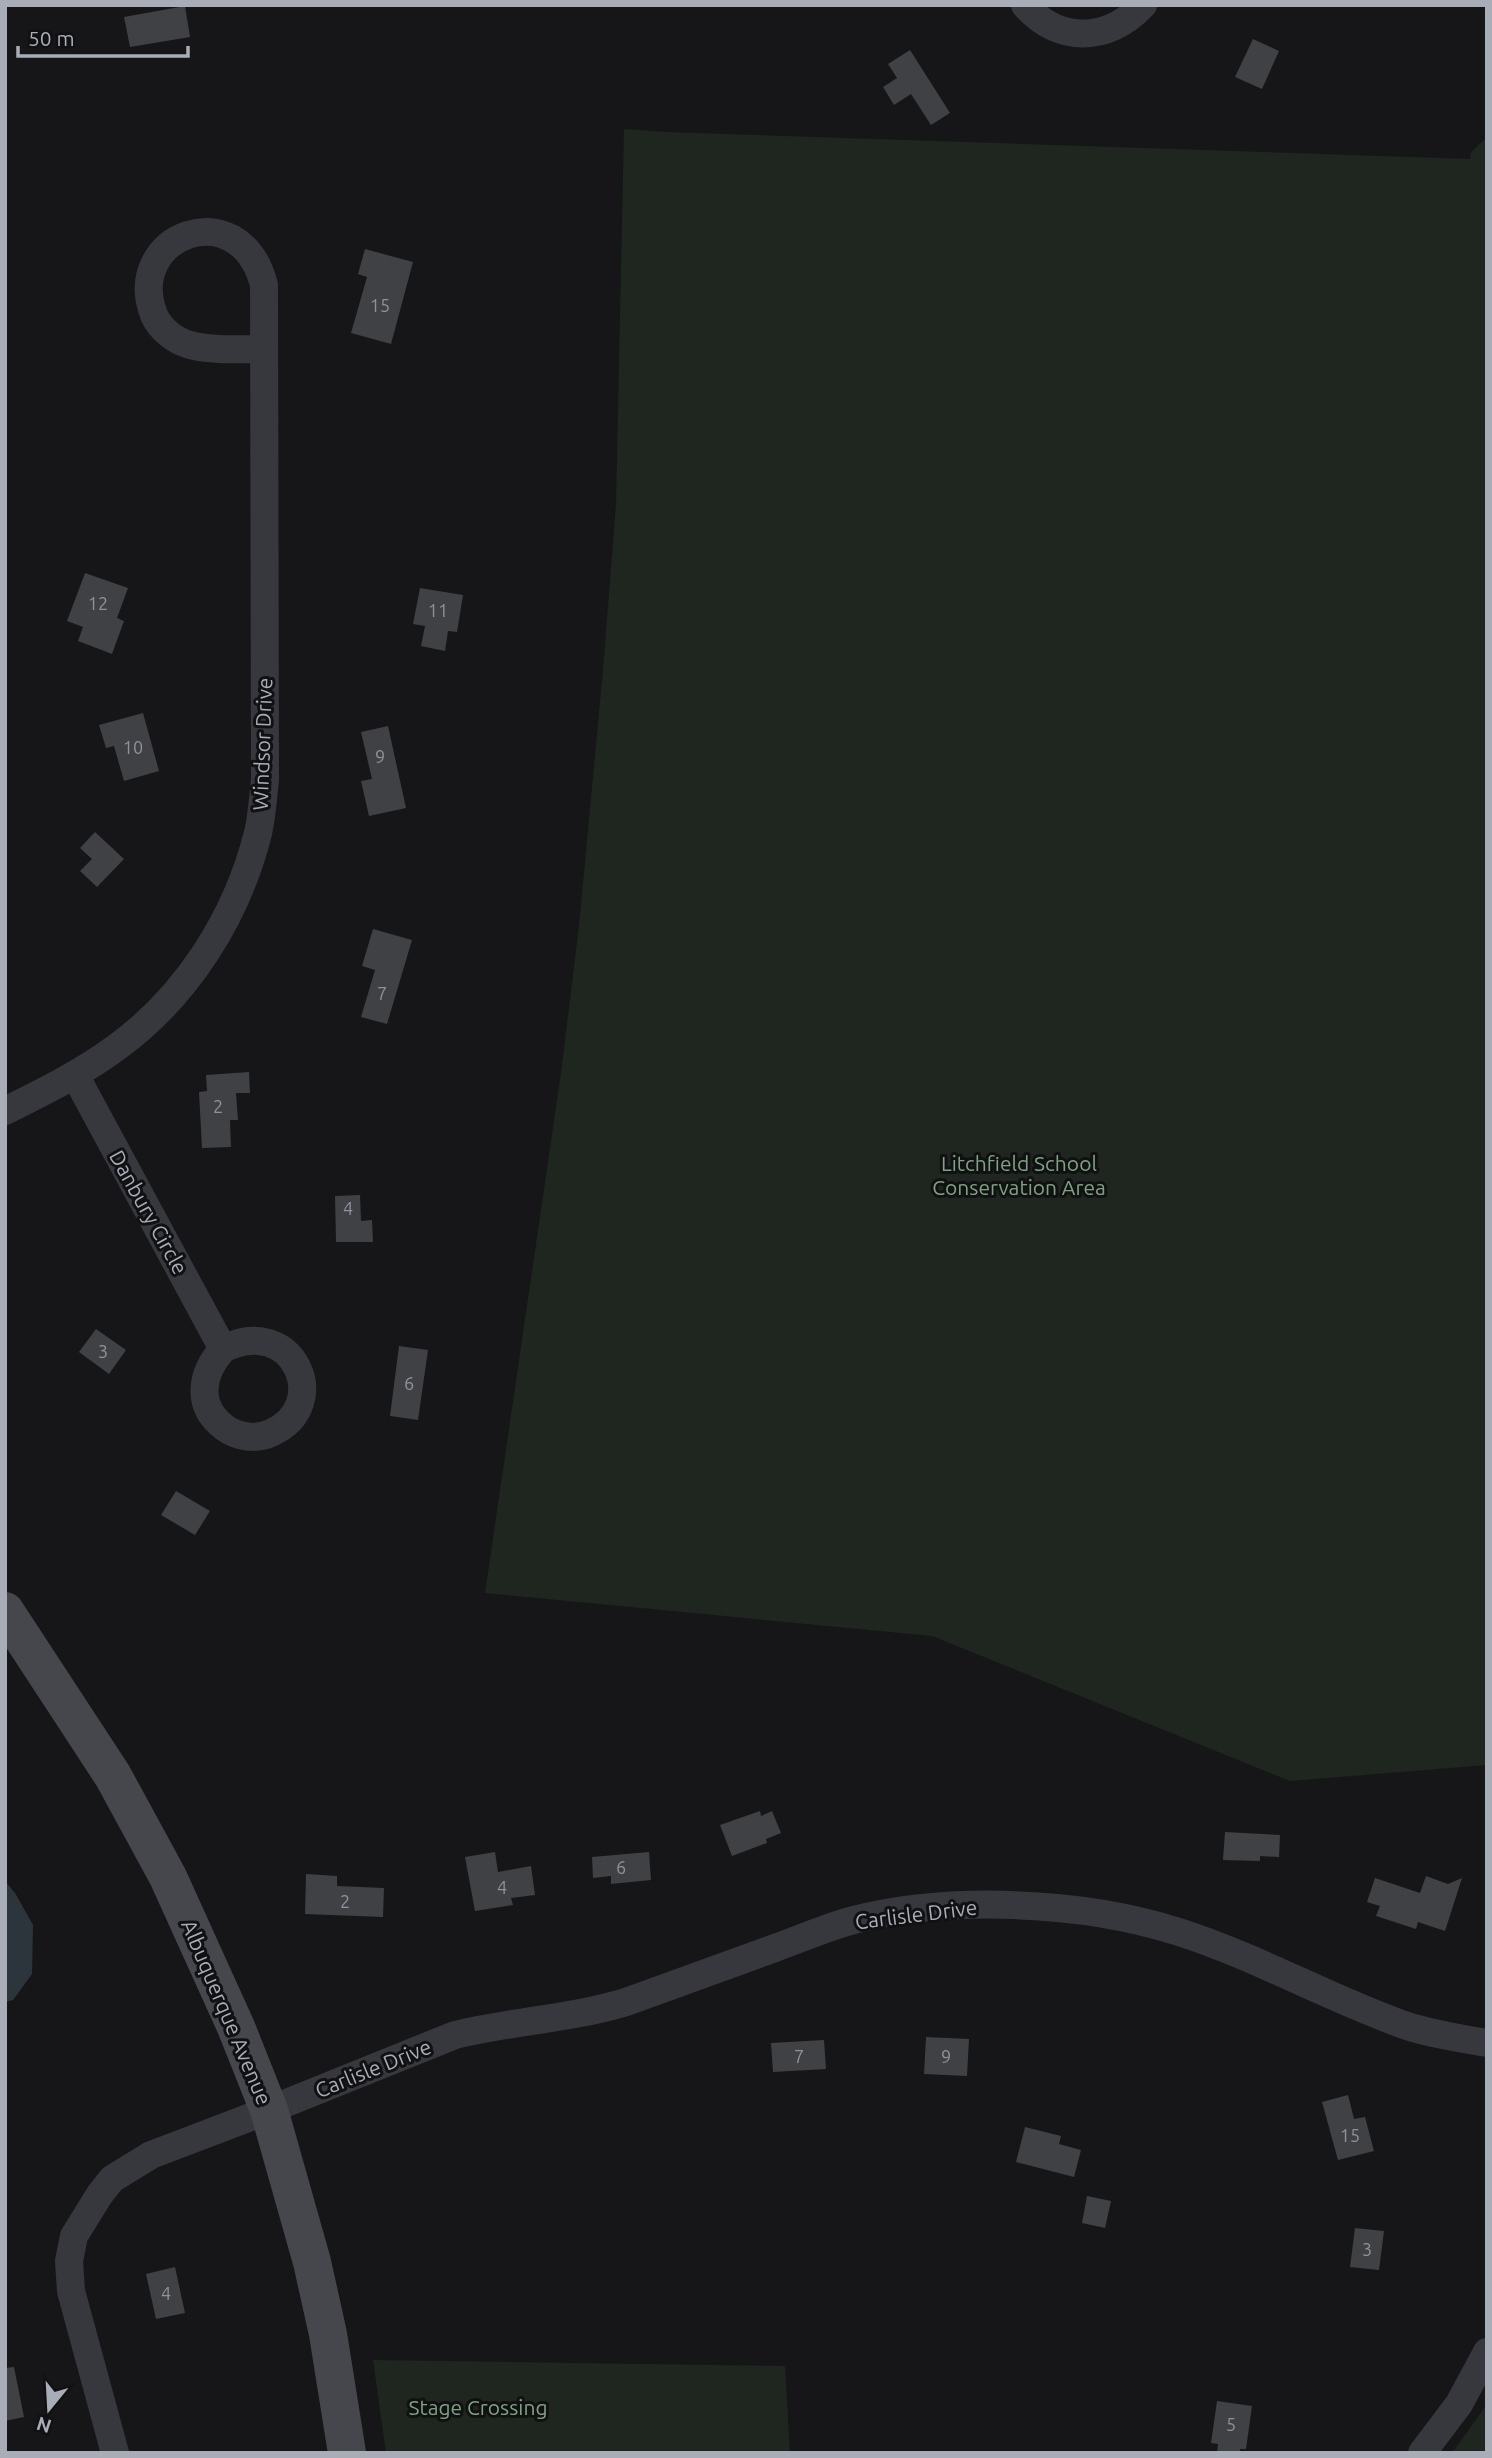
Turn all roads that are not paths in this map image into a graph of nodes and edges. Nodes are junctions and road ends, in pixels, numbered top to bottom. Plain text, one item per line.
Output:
1 (1025, 5) edge
2 (1143, 5) edge
3 (264, 349) junction
4 (75, 1075) junction
5 (5, 1111) edge
6 (223, 1349) dead end
7 (5, 1611) edge
8 (1487, 2043) edge
9 (269, 2110) junction
10 (1487, 2352) edge
11 (115, 2453) edge
12 (347, 2453) edge
13 (1422, 2453) edge

1 - 2 street
3 - 3 street, Windsor Drive
3 - 4 street, Windsor Drive
4 - 5 street, Windsor Drive
4 - 6 street, Danbury Circle
7 - 9 street, Albuquerque Avenue
8 - 9 street, Carlisle Drive
9 - 11 street, Carlisle Drive
9 - 12 street, Albuquerque Avenue
10 - 13 street

